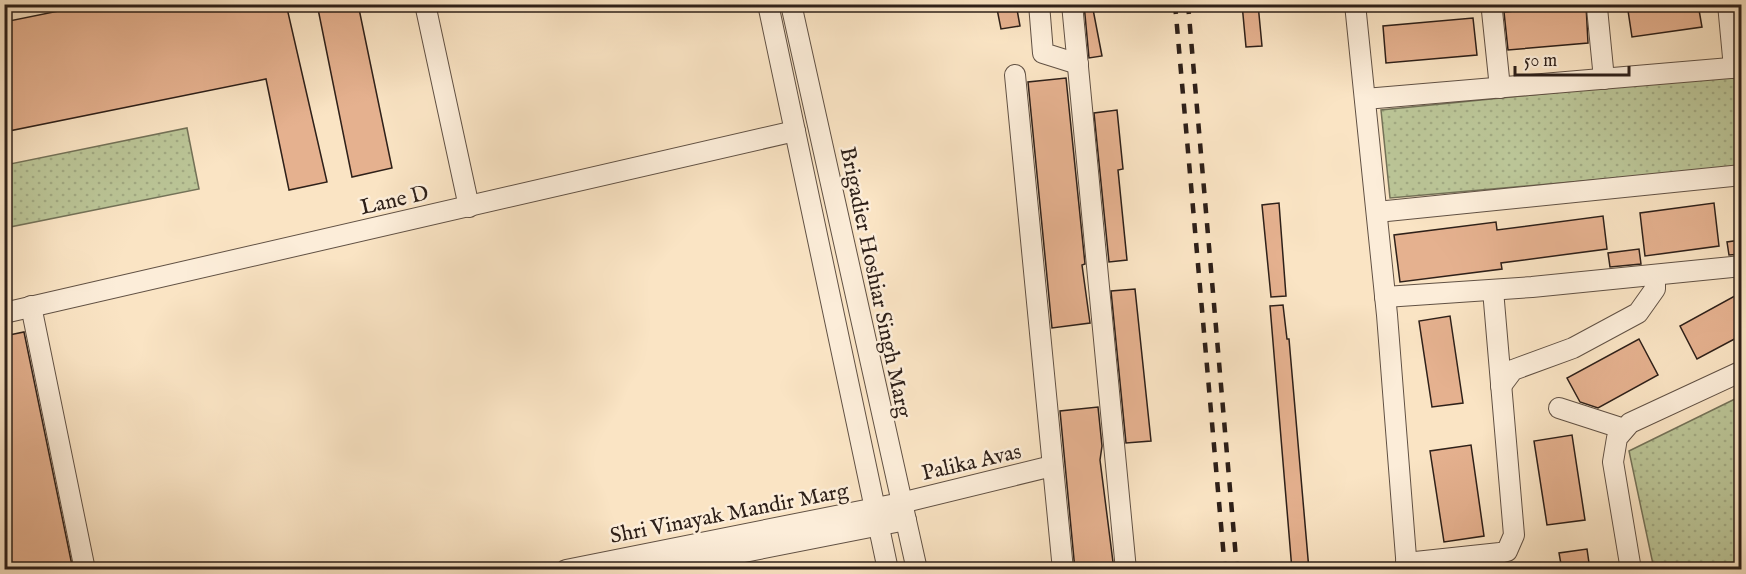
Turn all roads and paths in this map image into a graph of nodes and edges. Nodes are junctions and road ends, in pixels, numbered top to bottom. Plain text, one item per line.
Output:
1 (425, 4) edge
2 (768, 4) edge
3 (791, 4) edge
4 (1039, 4) edge
5 (1072, 4) edge
6 (1355, 4) edge
7 (1728, 4) edge
8 (1597, 8) dead end
9 (1492, 11) dead end
10 (1078, 64) junction
11 (1738, 67) edge
12 (1015, 75) dead end
13 (1604, 79) junction
14 (1500, 88) junction
15 (1365, 99) junction
16 (795, 131) junction
17 (1742, 175) edge
18 (469, 207) junction
19 (1377, 212) junction
20 (1742, 266) edge
21 (1655, 276) junction
22 (1493, 290) junction
23 (1385, 297) junction
24 (31, 306) junction
25 (4, 313) edge
26 (1742, 372) edge
27 (1501, 386) junction
28 (1559, 408) dead end
29 (1624, 429) junction
30 (1052, 466) junction
31 (904, 511) junction
32 (875, 517) junction
33 (1406, 566) edge
34 (85, 570) edge
35 (566, 570) edge
36 (652, 570) edge
37 (888, 570) edge
38 (916, 570) edge
39 (1063, 570) edge
40 (1126, 570) edge
41 (1631, 570) edge

1 - 18 street
2 - 16 street
3 - 31 street, Brigadier Hoshiar Singh Marg
4 - 10 street
5 - 10 street
6 - 15 street
7 - 11 street
8 - 13 street
9 - 14 street
10 - 40 street
11 - 13 street
12 - 30 street
13 - 14 street
14 - 15 street
15 - 19 street
16 - 18 street, Lane D
16 - 32 street
17 - 19 street
18 - 24 street, Lane D
19 - 23 street
20 - 21 street
21 - 22 street
21 - 27 street
22 - 23 street
22 - 27 street
23 - 33 street
24 - 25 street, Lane D
24 - 34 street
26 - 29 street
27 - 33 street
28 - 29 street
29 - 41 street
30 - 31 street, Palika Avas
30 - 39 street
31 - 32 street, Shri Vinayak Mandir Marg
31 - 38 street, Brigadier Hoshiar Singh Marg
32 - 35 street, Shri Vinayak Mandir Marg
32 - 36 street
32 - 37 street

